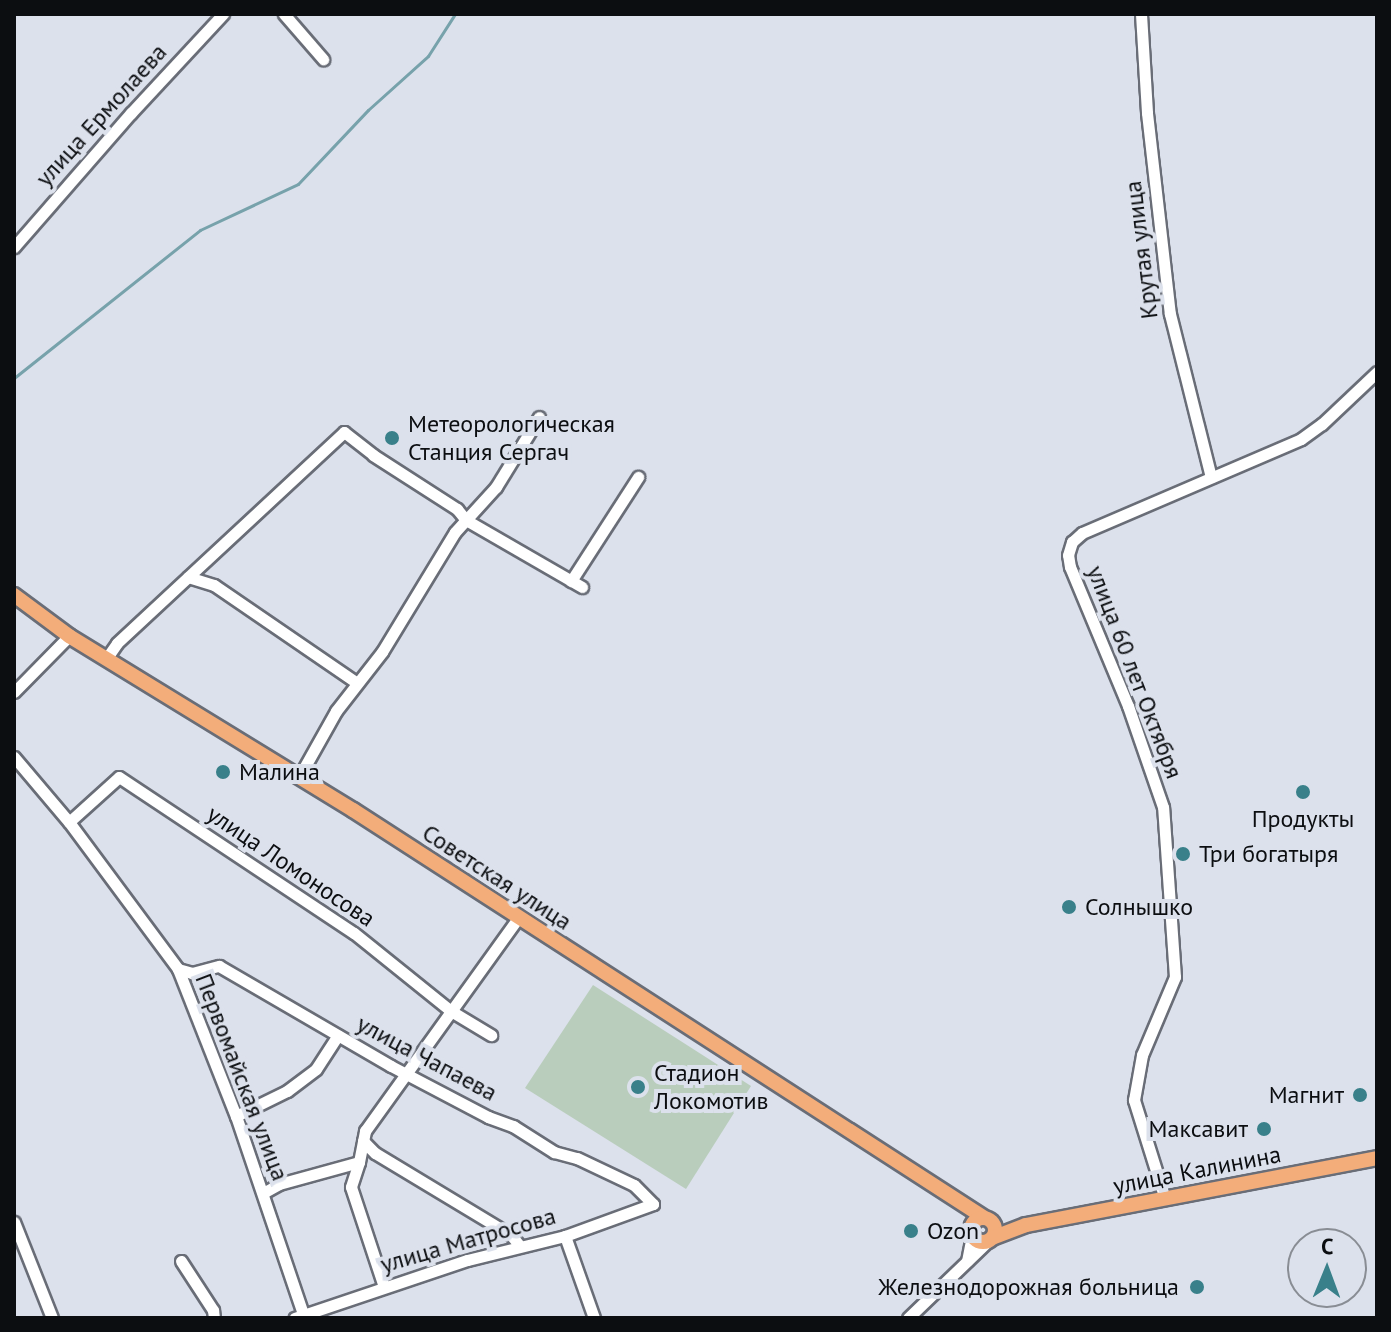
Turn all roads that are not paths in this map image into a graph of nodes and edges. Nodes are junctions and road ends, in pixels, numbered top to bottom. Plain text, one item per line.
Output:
1 (223, 14) edge
2 (284, 14) edge
3 (1141, 14) edge
4 (323, 59) dead end
5 (14, 247) edge
6 (1377, 372) edge
7 (539, 417) dead end
8 (638, 477) dead end
9 (1211, 477) junction
10 (466, 520) junction
11 (188, 577) junction
12 (14, 595) edge
13 (69, 636) junction
14 (106, 659) junction
15 (357, 683) junction
16 (14, 692) edge
17 (14, 757) edge
18 (299, 777) junction
19 (69, 822) junction
20 (519, 917) junction
21 (178, 969) junction
22 (451, 1011) junction
23 (338, 1035) junction
24 (491, 1035) dead end
25 (405, 1072) junction
26 (236, 1116) junction
27 (363, 1141) junction
28 (1377, 1158) edge
29 (359, 1162) junction
30 (263, 1193) junction
31 (1165, 1199) junction
32 (653, 1204) joint
33 (14, 1222) edge
34 (979, 1225) junction
35 (1026, 1225) junction
36 (565, 1236) junction
37 (990, 1240) junction
38 (520, 1246) junction
39 (181, 1261) dead end
40 (967, 1261) junction
41 (384, 1287) junction
42 (301, 1316) edge
43 (52, 1318) edge
44 (214, 1318) edge
45 (594, 1318) edge
46 (908, 1318) edge

1 - 5 street, улица Ермолаева
2 - 4 street
3 - 9 street, Крутая улица
6 - 9 street
7 - 10 street
8 - 10 street
9 - 31 street, улица 60 лет Октября
10 - 11 street
10 - 15 street
11 - 14 street
11 - 15 street
12 - 13 main road, Советская улица
13 - 14 main road, Советская улица
13 - 16 street
14 - 18 main road, Советская улица
15 - 18 street
17 - 19 street, Первомайская улица
18 - 20 main road, Советская улица
19 - 21 street, Первомайская улица
19 - 22 street, улица Ломоносова
20 - 22 street
20 - 34 main road, Советская улица
21 - 23 street, улица Чапаева
21 - 26 street, Первомайская улица
22 - 24 street, улица Ломоносова
22 - 25 street
23 - 25 street, улица Чапаева
23 - 26 street
25 - 27 street
25 - 32 street, улица Чапаева
26 - 30 street, Первомайская улица
27 - 29 street
27 - 38 street
28 - 31 main road, улица Калинина
29 - 30 street
29 - 41 street
30 - 42 street, Первомайская улица
31 - 35 main road, улица Калинина
32 - 36 street, улица Матросова
33 - 43 street
34 - 35 main road
34 - 37 main road
34 - 40 street
35 - 37 main road
36 - 38 street, улица Матросова
36 - 45 street
37 - 40 street
38 - 41 street, улица Матросова
39 - 44 street
40 - 46 street
41 - 42 street, улица Матросова

